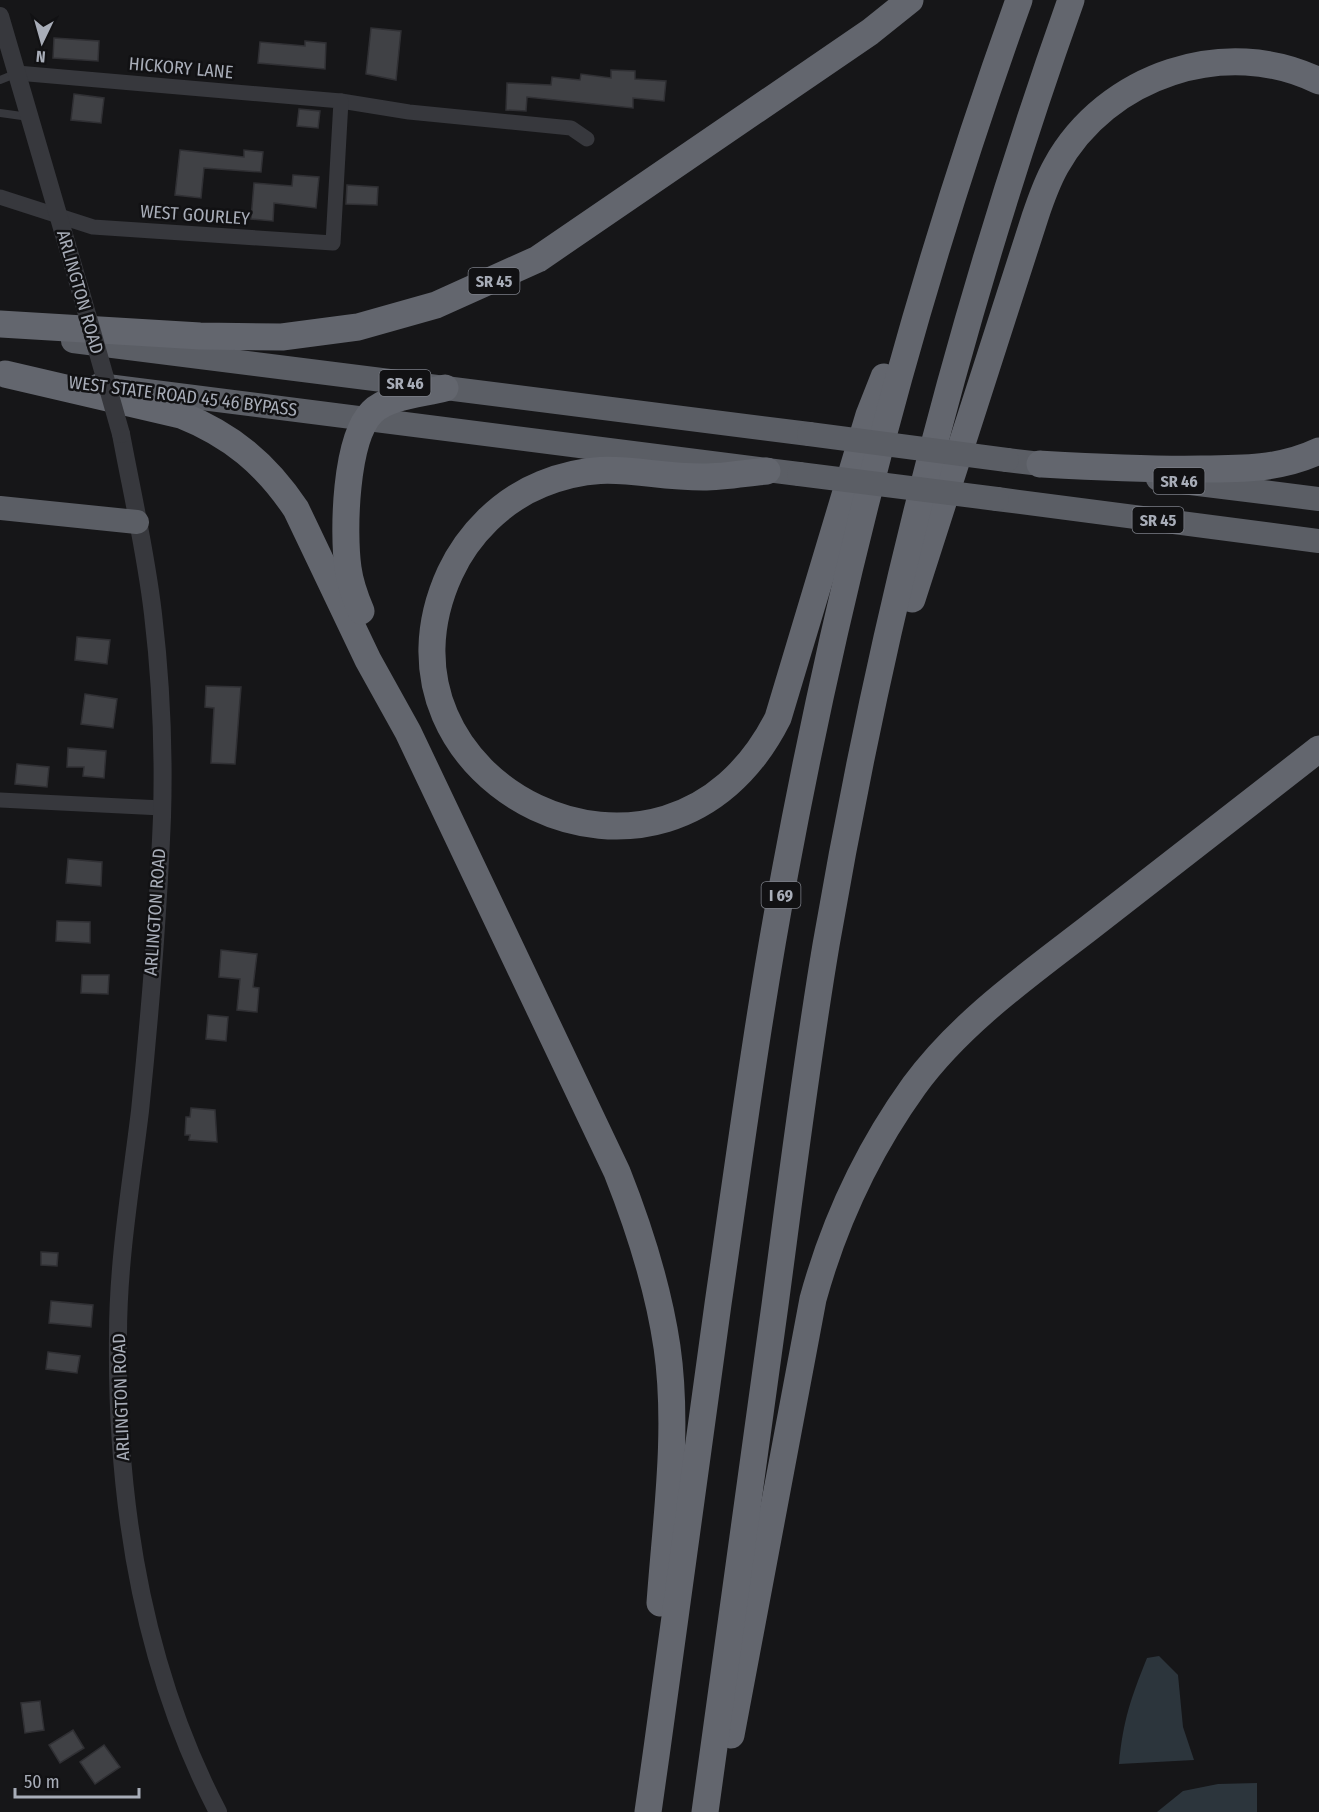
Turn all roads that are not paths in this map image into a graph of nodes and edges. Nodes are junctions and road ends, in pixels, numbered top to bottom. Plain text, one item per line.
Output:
1 (910, 0) edge
2 (1019, 0) edge
3 (1071, 0) edge
4 (0, 16) edge
5 (9, 76) edge
6 (1319, 81) edge
7 (341, 101) junction
8 (0, 113) edge
9 (31, 117) junction
10 (587, 139) dead end
11 (0, 197) edge
12 (58, 214) junction
13 (944, 225) junction
14 (0, 324) edge
15 (0, 332) edge
16 (3, 373) edge
17 (445, 388) junction
18 (366, 419) junction
19 (1319, 451) edge
20 (1040, 464) junction
21 (767, 471) junction
22 (1319, 499) edge
23 (0, 508) edge
24 (137, 522) junction
25 (1319, 541) edge
26 (873, 707) junction
27 (408, 732) junction
28 (1319, 749) edge
29 (0, 800) edge
30 (162, 808) junction
31 (218, 1812) edge
32 (647, 1812) edge
33 (705, 1812) edge
34 (713, 1812) edge

1 - 14 highway, SR 45
2 - 13 highway, I 69
3 - 26 highway
4 - 5 street, ARLINGTON ROAD
5 - 7 street, HICKORY LANE
5 - 9 street, ARLINGTON ROAD
6 - 26 highway
7 - 10 street, HICKORY LANE
7 - 12 street, WEST GOURLEY
8 - 9 lane
9 - 12 street, ARLINGTON ROAD
11 - 12 street, WEST GOURLEY
12 - 24 street, ARLINGTON ROAD, bridge
13 - 21 highway
13 - 32 highway, I 69
15 - 17 highway, SR 46
16 - 18 highway, WEST STATE ROAD 45 46 BYPASS / SR 45
16 - 27 highway
17 - 18 highway
17 - 20 highway, SR 46, bridge
18 - 21 highway, SR 45
18 - 27 highway
19 - 20 highway
20 - 22 highway, SR 46
21 - 25 highway, SR 45, bridge
23 - 24 highway
24 - 30 street, ARLINGTON ROAD
26 - 33 highway
27 - 32 highway
28 - 34 highway
29 - 30 street
30 - 31 street, ARLINGTON ROAD

